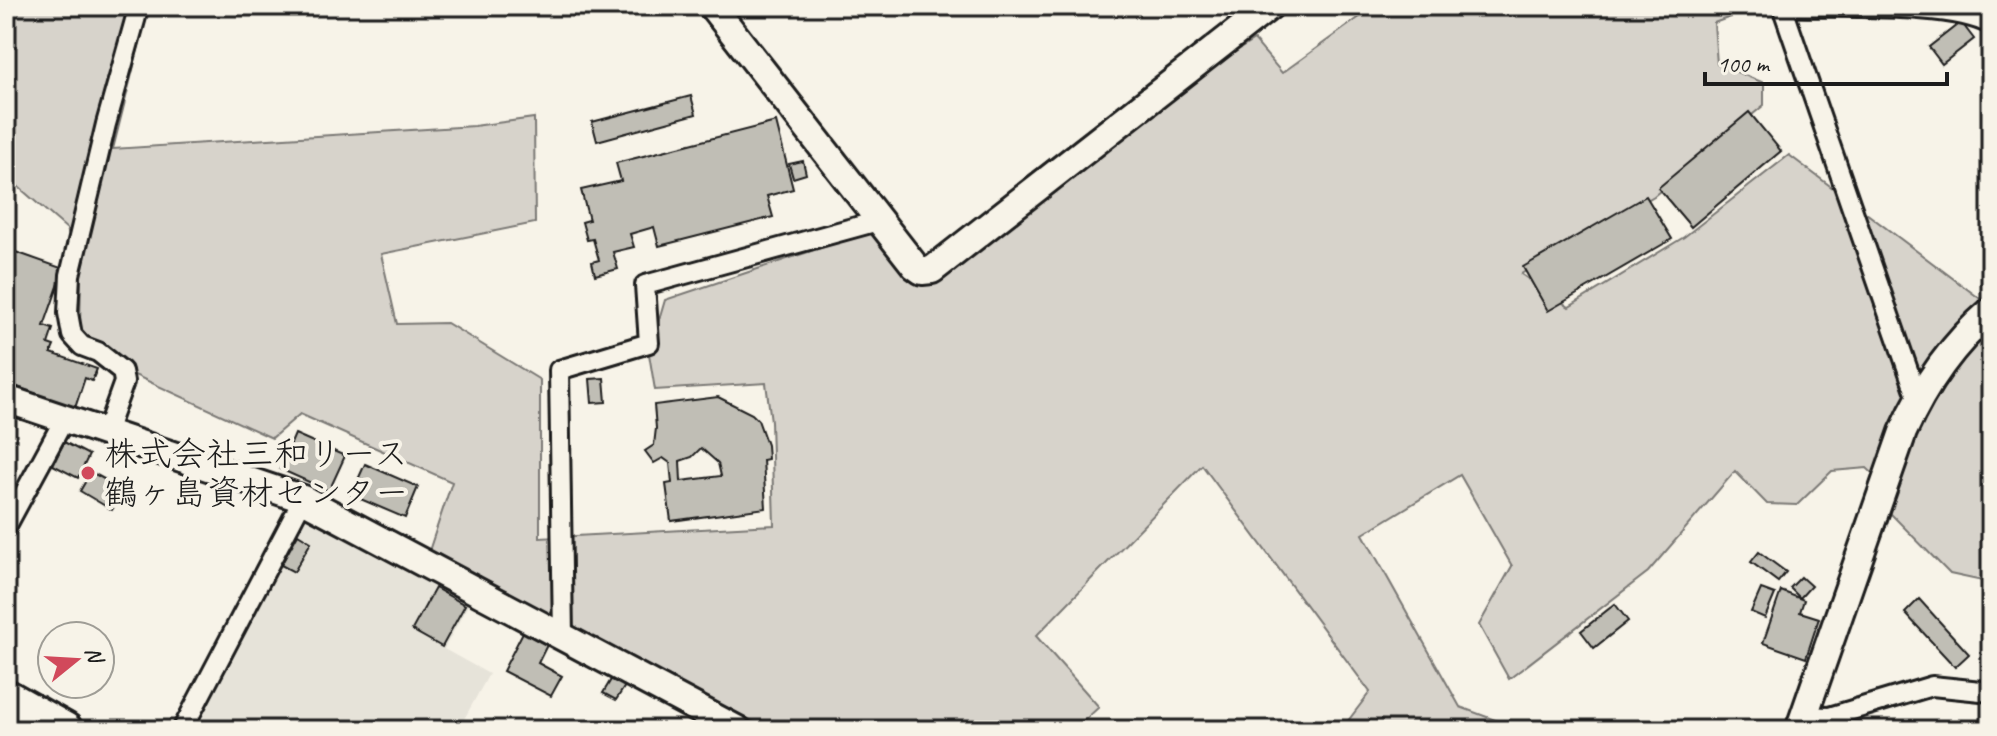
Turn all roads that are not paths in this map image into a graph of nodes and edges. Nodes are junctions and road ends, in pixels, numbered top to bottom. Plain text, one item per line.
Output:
1 (139, 6) edge
2 (712, 6) edge
3 (1270, 6) edge
4 (1782, 6) edge
5 (1991, 25) edge
6 (878, 221) junction
7 (1991, 311) edge
8 (6, 399) edge
9 (1918, 399) junction
10 (65, 418) junction
11 (106, 432) junction
12 (303, 499) junction
13 (6, 527) edge
14 (563, 637) junction
15 (1991, 692) edge
16 (6, 697) edge
17 (6, 723) edge
18 (1801, 723) edge
19 (19, 730) edge
20 (65, 730) edge
21 (182, 730) edge
22 (738, 730) edge

1 - 11 street
2 - 6 street
3 - 6 street
4 - 5 street
4 - 9 street
6 - 14 street
7 - 9 street
8 - 10 street
9 - 18 street
10 - 11 street
10 - 13 street
11 - 12 street
12 - 14 street
12 - 21 street
14 - 22 street
15 - 18 street
16 - 20 highway
17 - 19 highway

